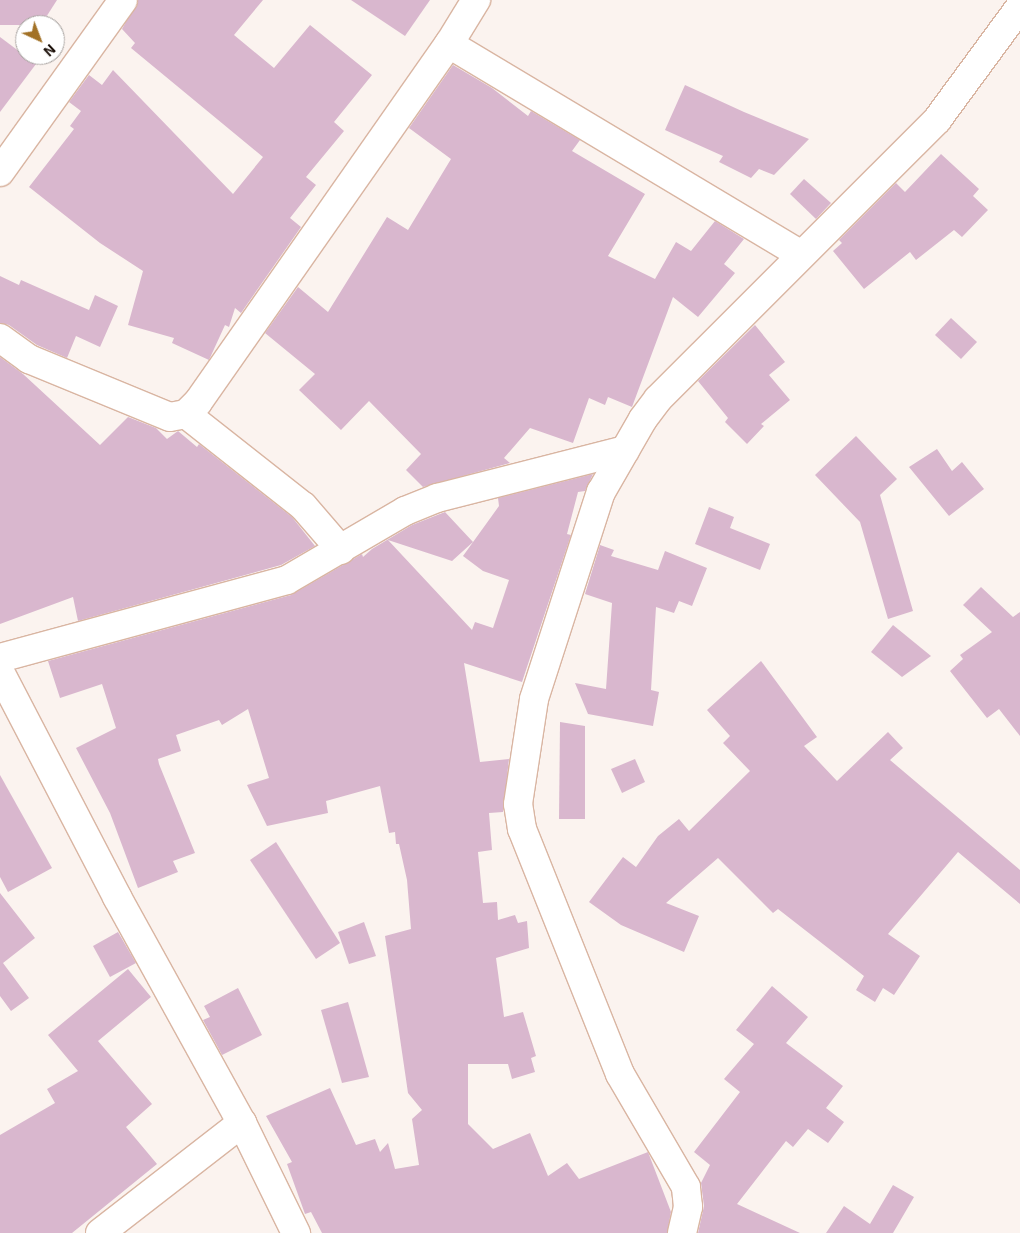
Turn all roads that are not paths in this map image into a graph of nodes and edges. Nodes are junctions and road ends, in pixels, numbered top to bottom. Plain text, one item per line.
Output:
1 (476, 0) edge
2 (120, 1) edge
3 (1020, 7) edge
4 (449, 44) junction
5 (0, 172) edge
6 (800, 254) junction
7 (0, 338) edge
8 (186, 414) junction
9 (625, 450) junction
10 (341, 550) junction
11 (0, 658) edge
12 (0, 672) edge
13 (242, 1123) junction
14 (100, 1233) edge
15 (296, 1233) edge
16 (682, 1233) edge

1 - 4 street
2 - 5 street
3 - 6 street
4 - 6 street
4 - 8 street
6 - 9 street
7 - 8 street
8 - 10 street
9 - 10 street
9 - 16 street
10 - 11 street
12 - 13 street
13 - 14 street
13 - 15 street

